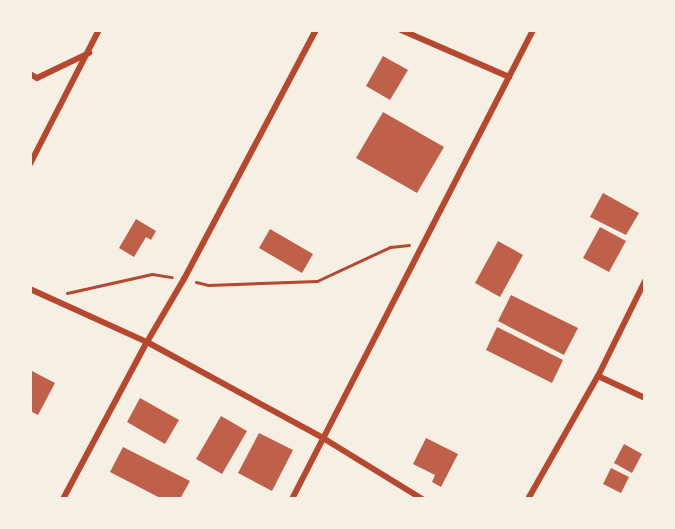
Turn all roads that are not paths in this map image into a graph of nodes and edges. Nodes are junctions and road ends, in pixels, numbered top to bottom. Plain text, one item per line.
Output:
1 (99, 30) edge
2 (315, 30) edge
3 (401, 30) edge
4 (533, 30) edge
5 (89, 53) junction
6 (30, 74) edge
7 (509, 77) junction
8 (30, 164) edge
9 (645, 281) edge
10 (30, 290) edge
11 (147, 342) junction
12 (598, 376) junction
13 (645, 398) edge
14 (323, 438) junction
15 (63, 499) edge
16 (292, 499) edge
17 (422, 499) edge
18 (528, 499) edge

1 - 5 street
2 - 11 street
3 - 7 street
4 - 7 street
5 - 6 street
5 - 8 street
7 - 14 street
9 - 12 street
10 - 11 street
11 - 14 street
11 - 15 street
12 - 13 street
12 - 18 street
14 - 16 street
14 - 17 street

